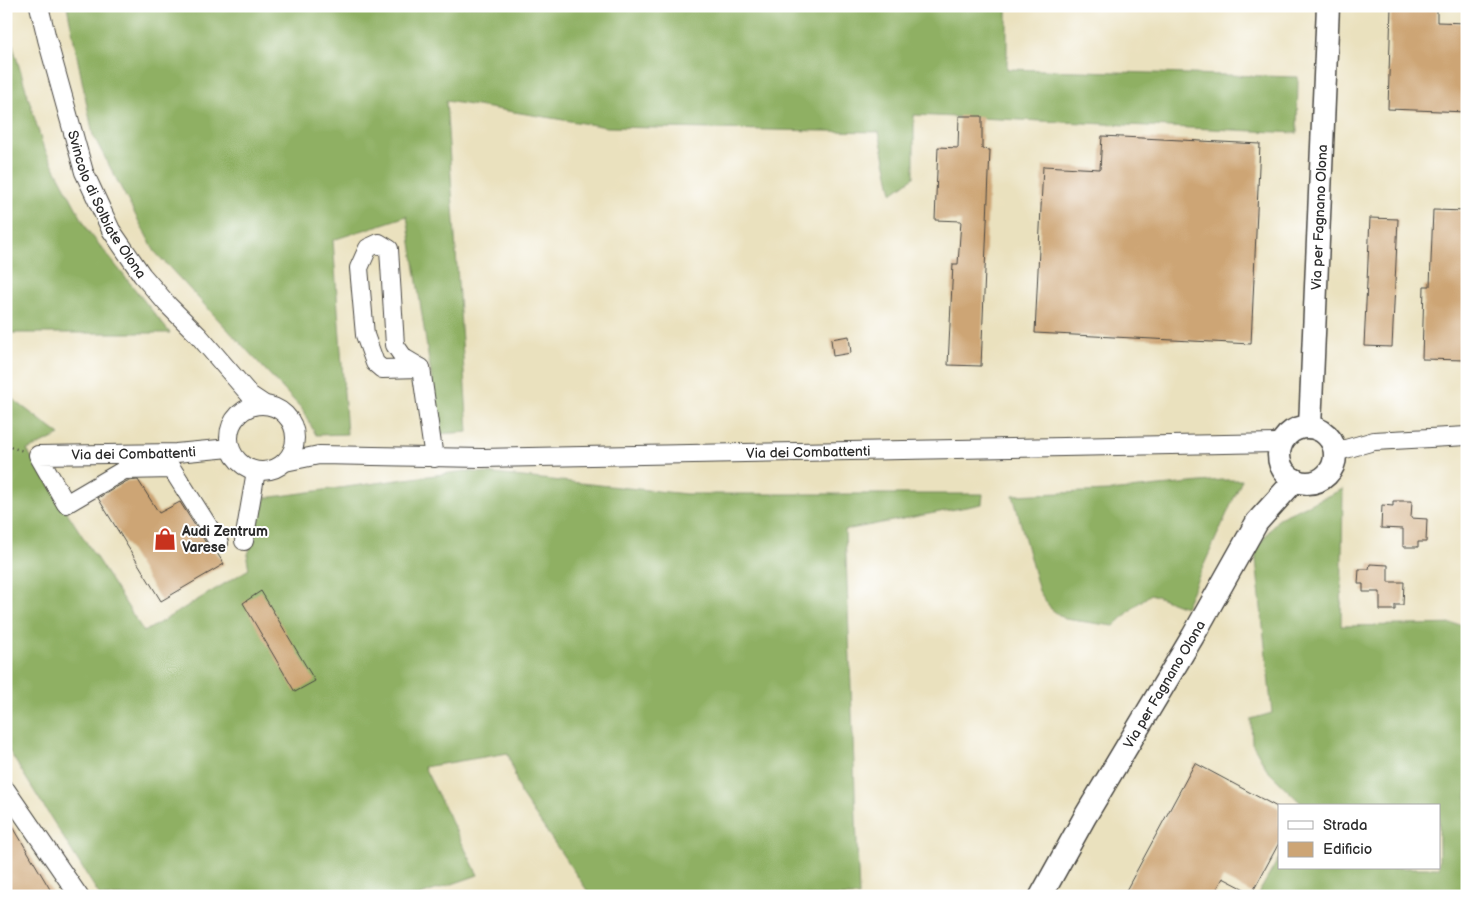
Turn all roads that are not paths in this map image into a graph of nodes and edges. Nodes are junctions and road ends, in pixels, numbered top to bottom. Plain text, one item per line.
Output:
1 (39, 6) edge
2 (1328, 6) edge
3 (421, 368) junction
4 (230, 373) junction
5 (265, 405) junction
6 (235, 418) junction
7 (1310, 427) junction
8 (295, 432) junction
9 (1467, 436) edge
10 (1281, 443) junction
11 (230, 448) junction
12 (1335, 452) junction
13 (334, 455) junction
14 (434, 458) junction
15 (174, 461) junction
16 (285, 462) junction
17 (256, 471) junction
18 (1295, 480) junction
19 (244, 541) dead end
20 (219, 543) dead end
21 (6, 790) edge
22 (79, 896) edge
23 (1041, 896) edge

1 - 4 street, Svincolo di Solbiate Olona
2 - 7 main road, Via per Fagnano Olona
3 - 3 street
3 - 14 street
4 - 5 street, Svincolo di Solbiate Olona
4 - 6 street, Svincolo di Solbiate Olona
5 - 6 street
5 - 8 street, Via dei Combattenti
6 - 11 street
7 - 10 main road
7 - 12 main road
8 - 13 street, Via dei Combattenti
8 - 16 street
9 - 12 street
10 - 14 street, Via dei Combattenti
10 - 18 main road
11 - 15 street, Via dei Combattenti
11 - 17 street
12 - 18 main road
13 - 14 street, Via dei Combattenti
13 - 16 street, Via dei Combattenti
15 - 15 street, Via dei Combattenti
15 - 20 street
16 - 17 street, Via dei Combattenti
17 - 19 street
18 - 23 main road, Via per Fagnano Olona
21 - 22 street

